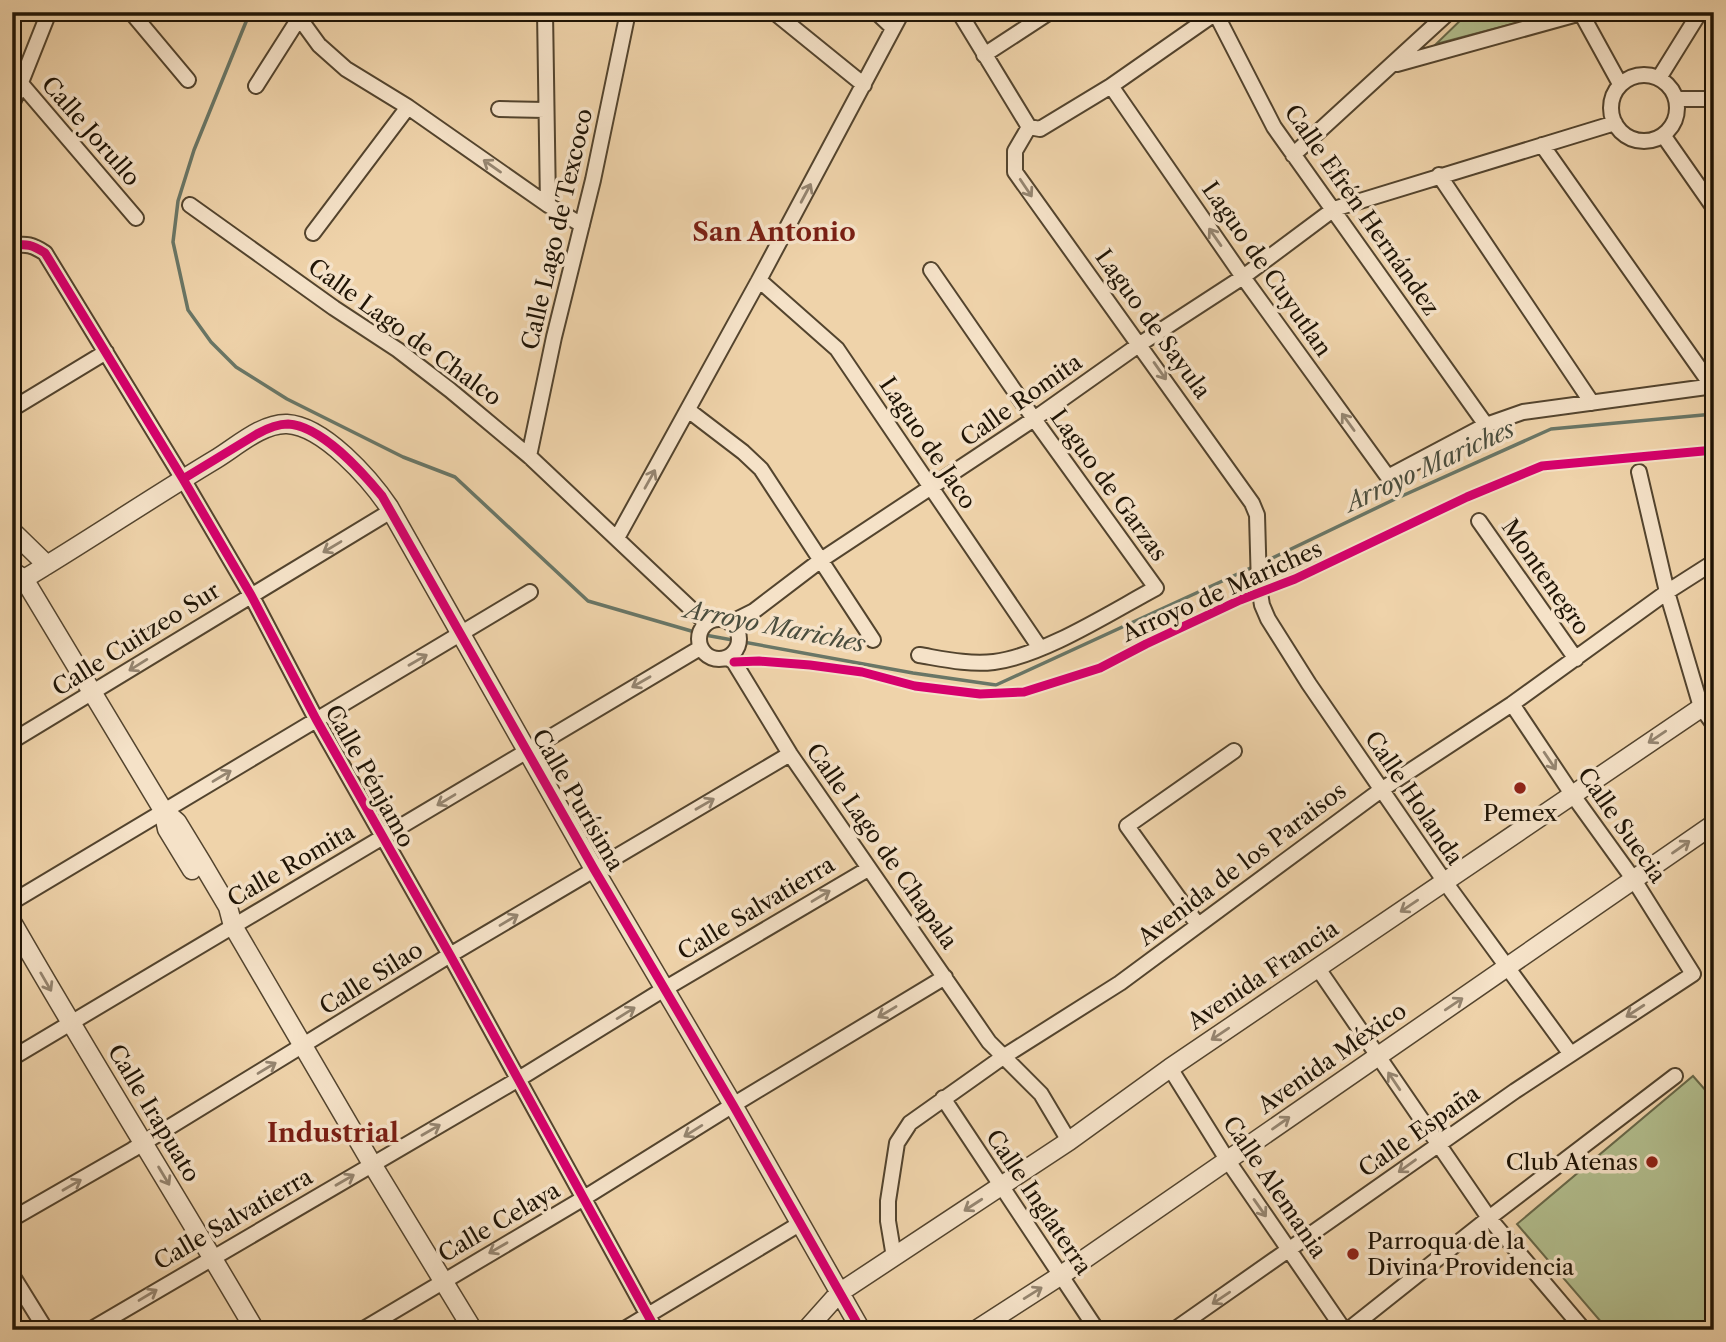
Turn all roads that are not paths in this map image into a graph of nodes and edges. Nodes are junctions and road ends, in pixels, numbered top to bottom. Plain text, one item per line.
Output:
1 (49, 12) edge
2 (131, 12) edge
3 (545, 12) edge
4 (628, 12) edge
5 (774, 12) edge
6 (876, 12) edge
7 (902, 12) edge
8 (959, 12) edge
9 (1050, 12) edge
10 (1216, 12) edge
11 (1449, 12) edge
12 (1581, 12) edge
13 (1700, 12) edge
14 (299, 14) edge
15 (893, 27) junction
16 (985, 55) junction
17 (1394, 65) junction
18 (16, 78) edge
19 (1659, 78) junction
20 (188, 80) dead end
21 (864, 85) junction
22 (1620, 85) junction
23 (256, 86) dead end
24 (1111, 86) junction
25 (1676, 99) junction
26 (1714, 99) edge
27 (12, 105) edge
28 (408, 107) junction
29 (499, 109) dead end
30 (545, 110) junction
31 (1615, 123) junction
32 (1029, 127) junction
33 (1663, 135) junction
34 (1542, 145) junction
35 (1293, 155) junction
36 (1439, 175) junction
37 (190, 205) dead end
38 (548, 205) junction
39 (1714, 208) edge
40 (1334, 209) junction
41 (136, 218) dead end
42 (582, 225) junction
43 (313, 233) dead end
44 (12, 246) edge
45 (931, 270) dead end
46 (1243, 277) junction
47 (759, 280) junction
48 (1140, 344) junction
49 (106, 352) junction
50 (1713, 386) edge
51 (1592, 403) junction
52 (12, 409) edge
53 (688, 410) junction
54 (1034, 419) junction
55 (1486, 425) junction
56 (529, 456) junction
57 (1639, 472) dead end
58 (183, 479) junction
59 (931, 489) junction
60 (391, 511) junction
61 (1479, 521) dead end
62 (12, 531) edge
63 (617, 538) junction
64 (1257, 552) joint
65 (821, 560) junction
66 (1714, 562) edge
67 (47, 565) junction
68 (16, 579) edge
69 (530, 592) dead end
70 (1667, 592) junction
71 (251, 595) junction
72 (730, 623) junction
73 (705, 624) junction
74 (461, 635) junction
75 (873, 640) dead end
76 (699, 645) junction
77 (1040, 648) junction
78 (731, 655) junction
79 (919, 655) dead end
80 (1576, 659) junction
81 (91, 693) junction
82 (1707, 703) edge
83 (1512, 704) junction
84 (316, 719) junction
85 (1714, 725) edge
86 (12, 741) edge
87 (527, 749) junction
88 (1234, 751) dead end
89 (790, 754) junction
90 (1381, 790) junction
91 (1572, 794) junction
92 (163, 810) junction
93 (1714, 824) edge
94 (383, 839) junction
95 (594, 869) junction
96 (868, 869) junction
97 (1634, 880) junction
98 (1445, 882) junction
99 (12, 902) edge
100 (12, 922) edge
101 (1198, 925) junction
102 (233, 926) junction
103 (450, 955) junction
104 (1318, 967) junction
105 (1507, 968) junction
106 (1693, 974) joint
107 (945, 977) junction
108 (665, 989) junction
109 (69, 1022) junction
110 (304, 1046) junction
111 (1570, 1053) junction
112 (1377, 1056) junction
113 (12, 1058) edge
114 (1003, 1058) junction
115 (1170, 1068) junction
116 (1675, 1076) dead end
117 (517, 1080) junction
118 (943, 1098) junction
119 (733, 1105) junction
120 (1069, 1141) junction
121 (144, 1143) junction
122 (1437, 1144) junction
123 (1227, 1161) junction
124 (372, 1164) junction
125 (1001, 1187) junction
126 (584, 1198) junction
127 (1489, 1218) junction
128 (12, 1219) edge
129 (801, 1223) junction
130 (1290, 1251) junction
131 (894, 1256) junction
132 (212, 1257) junction
133 (12, 1275) edge
134 (1060, 1276) junction
135 (443, 1280) junction
136 (839, 1293) junction
137 (647, 1315) junction
138 (1354, 1328) edge
139 (46, 1330) edge
140 (90, 1330) edge
141 (255, 1330) edge
142 (362, 1330) edge
143 (473, 1330) edge
144 (623, 1330) edge
145 (656, 1330) edge
146 (806, 1330) edge
147 (861, 1330) edge
148 (976, 1330) edge
149 (1097, 1330) edge
150 (1174, 1330) edge
151 (1584, 1330) edge

1 - 18 street
2 - 20 street
3 - 30 street
4 - 42 street, Calle Lago de Texcoco
5 - 21 street
6 - 15 street
7 - 15 street
8 - 16 street
9 - 16 street
10 - 24 street
10 - 35 street, Calle Efrén Hernández
11 - 17 street
12 - 17 street
12 - 22 street
13 - 19 street
14 - 23 street
14 - 28 street
15 - 21 street
16 - 32 street
17 - 35 street
18 - 27 street
18 - 41 street, Calle Jorullo
19 - 22 street
19 - 25 street
47 -> 21 street
22 - 31 street
24 - 32 street
46 -> 24 street, Laguo de Cuyutlan
25 - 26 street
25 - 33 street
38 -> 28 street
28 - 43 street
29 - 30 street
30 - 38 street
31 - 33 street
31 - 34 street, Calle Romita
32 -> 48 street, Laguo de Sayula
33 - 39 street
34 - 36 street, Calle Romita
34 - 50 street
35 - 40 street, Calle Efrén Hernández
36 - 40 street, Calle Romita
36 - 51 street
37 - 56 street, Calle Lago de Chalco
38 - 42 street
40 - 46 street, Calle Romita
40 - 55 street, Calle Efrén Hernández
42 - 56 street, Calle Lago de Texcoco
44 - 49 street, Calle Pénjamo
45 - 54 street, Laguo de Garzas
46 - 48 street, Calle Romita
55 -> 46 street, Laguo de Cuyutlan
47 - 53 street
47 - 59 street, Laguo de Jaco
48 - 54 street, Calle Romita
48 -> 64 street, Laguo de Sayula
49 - 52 street
49 - 58 street, Calle Pénjamo
50 - 51 street
51 - 55 street
63 -> 53 street
53 - 65 street
54 - 59 street, Calle Romita
54 - 77 street, Laguo de Garzas
56 - 63 street, Calle Lago de Chalco
57 - 70 street
58 - 60 street, Calle Purísima
58 - 67 street, Calle Purísima
58 - 71 street, Calle Pénjamo
59 - 65 street, Calle Romita
59 - 77 street, Laguo de Jaco
60 -> 71 street, Calle Cuitzeo Sur
60 - 74 street, Calle Purísima
61 - 80 street, Montenegro
62 - 67 street
63 - 73 street, Calle Lago de Chalco
64 - 90 street, Calle Holanda
65 - 72 street, Calle Romita
65 - 75 street
66 - 70 street, Avenida de los Paraisos
67 - 68 street, Calle Purísima
68 - 81 street
69 - 74 street
70 - 80 street, Avenida de los Paraisos
70 - 82 street
71 -> 81 street, Calle Cuitzeo Sur
71 - 84 street, Calle Pénjamo
72 - 73 street
72 - 78 street
73 - 76 street
84 -> 74 street
74 - 87 street, Calle Purísima
76 - 78 street
76 -> 87 street, Calle Romita
77 - 79 street
78 - 89 street, Calle Lago de Chapala
80 - 83 street, Avenida de los Paraisos
81 - 86 street, Calle Cuitzeo Sur
81 - 92 street
82 - 85 street
82 -> 91 street, Avenida Francia
83 - 90 street, Avenida de los Paraisos
83 -> 91 street, Calle Suecia
92 -> 84 street
84 - 94 street, Calle Pénjamo
87 -> 94 street, Calle Romita
87 - 95 street, Calle Purísima
88 - 101 street
95 -> 89 street, Calle Silao
89 - 96 street, Calle Lago de Chapala
90 - 98 street, Calle Holanda
90 - 101 street, Avenida de los Paraisos
91 - 97 street, Calle Suecia
91 - 98 street, Avenida Francia
92 - 99 street
92 - 102 street
97 -> 93 street, Avenida México
94 - 102 street, Calle Romita
94 - 103 street, Calle Pénjamo
103 -> 95 street, Calle Silao
95 - 108 street, Calle Purísima
96 - 107 street, Calle Lago de Chapala
108 -> 96 street, Calle Salvatierra
97 - 105 street, Avenida México
97 - 106 street, Calle Suecia
98 -> 104 street, Avenida Francia
98 - 105 street, Calle Holanda
100 -> 109 street, Calle Irapuato
101 - 114 street, Avenida de los Paraisos
102 - 109 street, Calle Romita
102 - 110 street
103 - 110 street, Calle Silao
103 - 117 street, Calle Pénjamo
104 - 112 street
104 -> 115 street, Avenida Francia
105 - 111 street, Calle Holanda
112 -> 105 street, Avenida México
106 -> 111 street, Calle España
107 - 114 street, Calle Lago de Chapala
107 -> 119 street, Calle Celaya
117 -> 108 street, Calle Salvatierra
108 - 119 street, Calle Purísima
109 - 113 street, Calle Romita
109 - 121 street, Calle Irapuato
121 -> 110 street, Calle Silao
110 - 124 street
111 - 122 street, Calle España
122 -> 112 street
123 -> 112 street, Avenida México
114 - 118 street, Avenida de los Paraisos
114 - 120 street
115 - 120 street, Avenida Francia
115 - 123 street, Calle Alemania
116 - 127 street
124 -> 117 street, Calle Salvatierra
117 - 126 street, Calle Pénjamo
118 - 125 street, Calle Inglaterra
118 - 131 street, Avenida de los Paraisos
119 -> 126 street, Calle Celaya
119 - 129 street, Calle Purísima
120 - 125 street, Avenida Francia
128 -> 121 street, Calle Silao
121 -> 132 street, Calle Irapuato
122 - 127 street
122 -> 130 street, Calle España
123 -> 130 street, Calle Alemania
123 - 134 street, Avenida México
132 -> 124 street, Calle Salvatierra
124 - 135 street
125 -> 131 street, Avenida Francia
125 - 134 street, Calle Inglaterra
126 -> 135 street, Calle Celaya
126 - 137 street, Calle Pénjamo
127 - 138 street
127 - 151 street
129 - 136 street, Calle Purísima
129 - 137 street
130 - 138 street, Calle Alemania
130 -> 150 street, Calle España
131 - 136 street, Avenida Francia
140 -> 132 street, Calle Salvatierra
132 - 141 street, Calle Irapuato
133 - 139 street
148 -> 134 street, Avenida México
134 - 149 street, Calle Inglaterra
135 - 142 street, Calle Celaya
135 - 143 street
136 - 146 street, Avenida Francia
136 - 147 street, Calle Purísima
137 - 144 street
137 - 145 street, Calle Pénjamo

